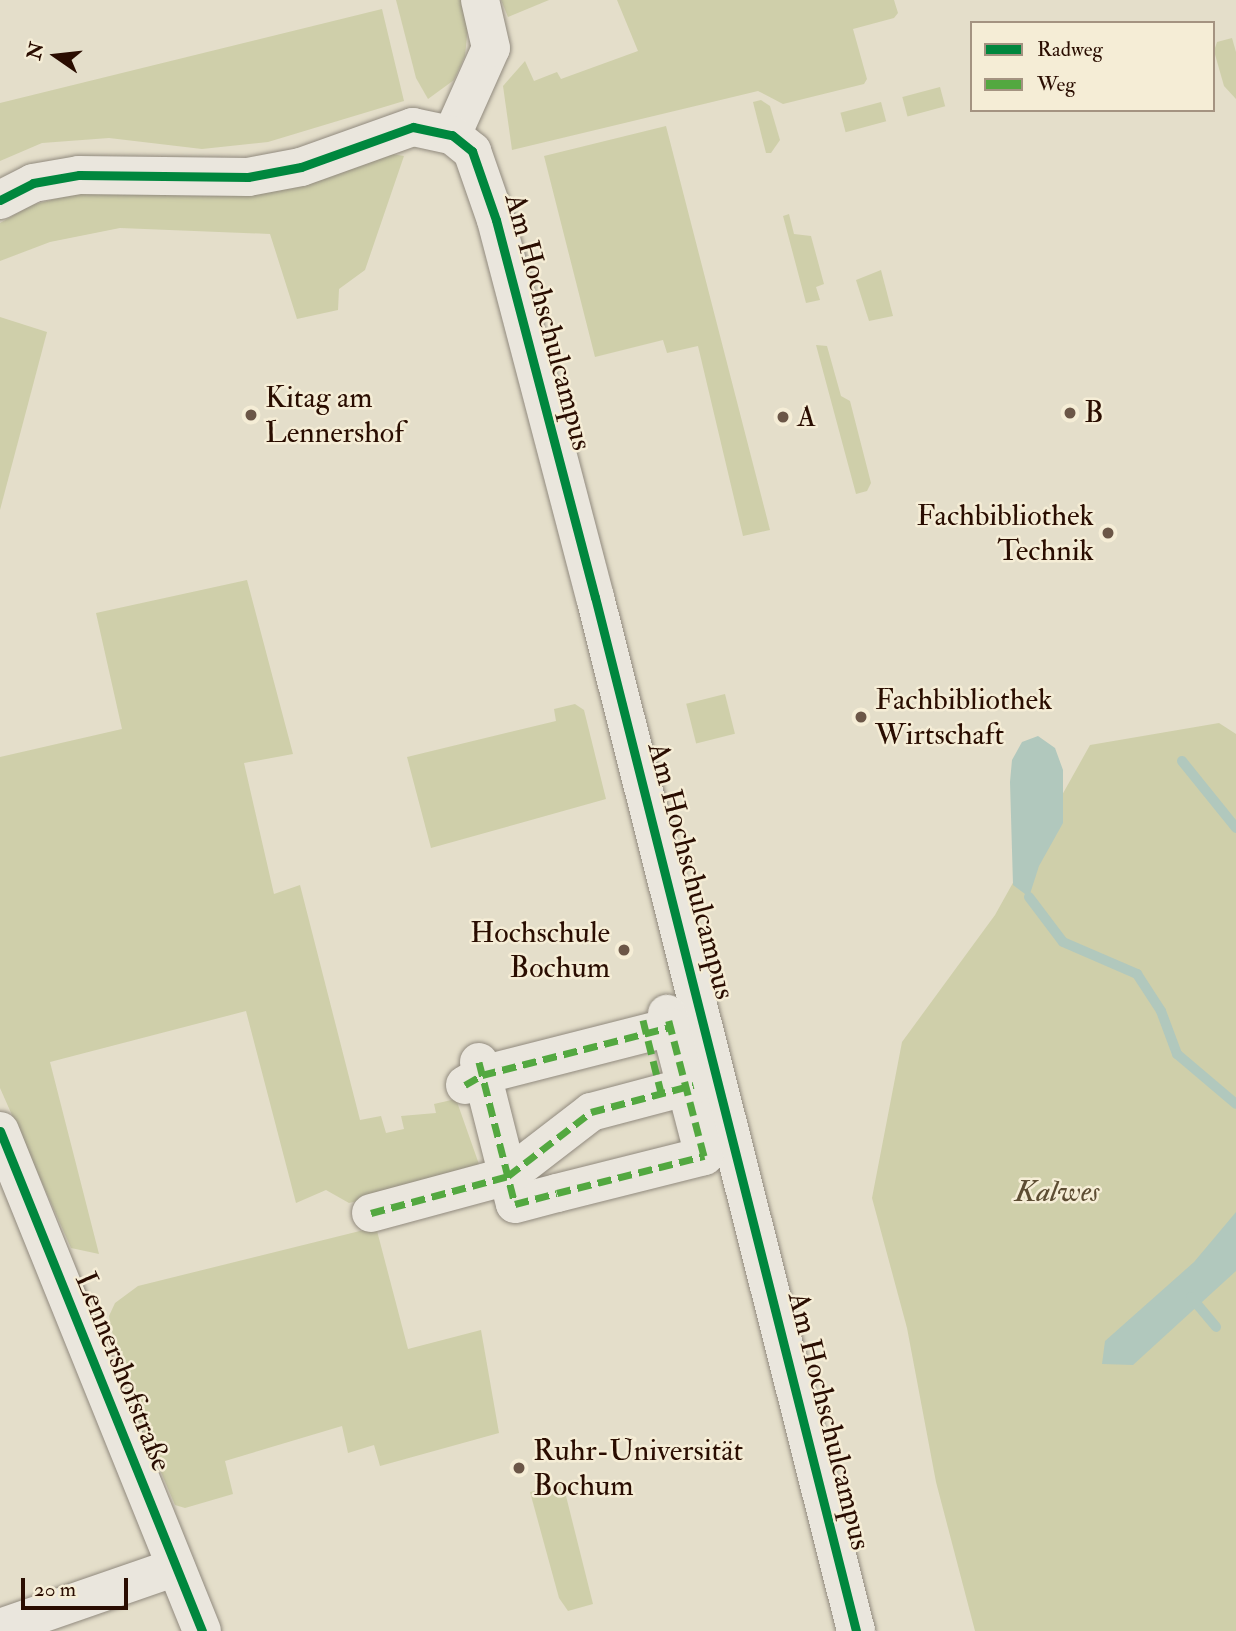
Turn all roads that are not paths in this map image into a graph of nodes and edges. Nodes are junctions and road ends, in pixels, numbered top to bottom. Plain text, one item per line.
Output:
1 (480, 0) edge
2 (452, 135) junction
3 (0, 200) edge
4 (680, 1088) junction
5 (0, 1130) edge
6 (508, 1176) junction
7 (371, 1213) dead end
8 (176, 1567) junction
9 (0, 1628) edge
10 (202, 1631) edge
11 (856, 1631) edge

1 - 2 street
2 - 3 street
2 - 11 street, Am Hochschulcampus
4 - 6 street
4 - 6 street
4 - 6 street
5 - 8 street, Lennershofstraße
6 - 7 street
8 - 9 street
8 - 10 street, Lennershofstraße

